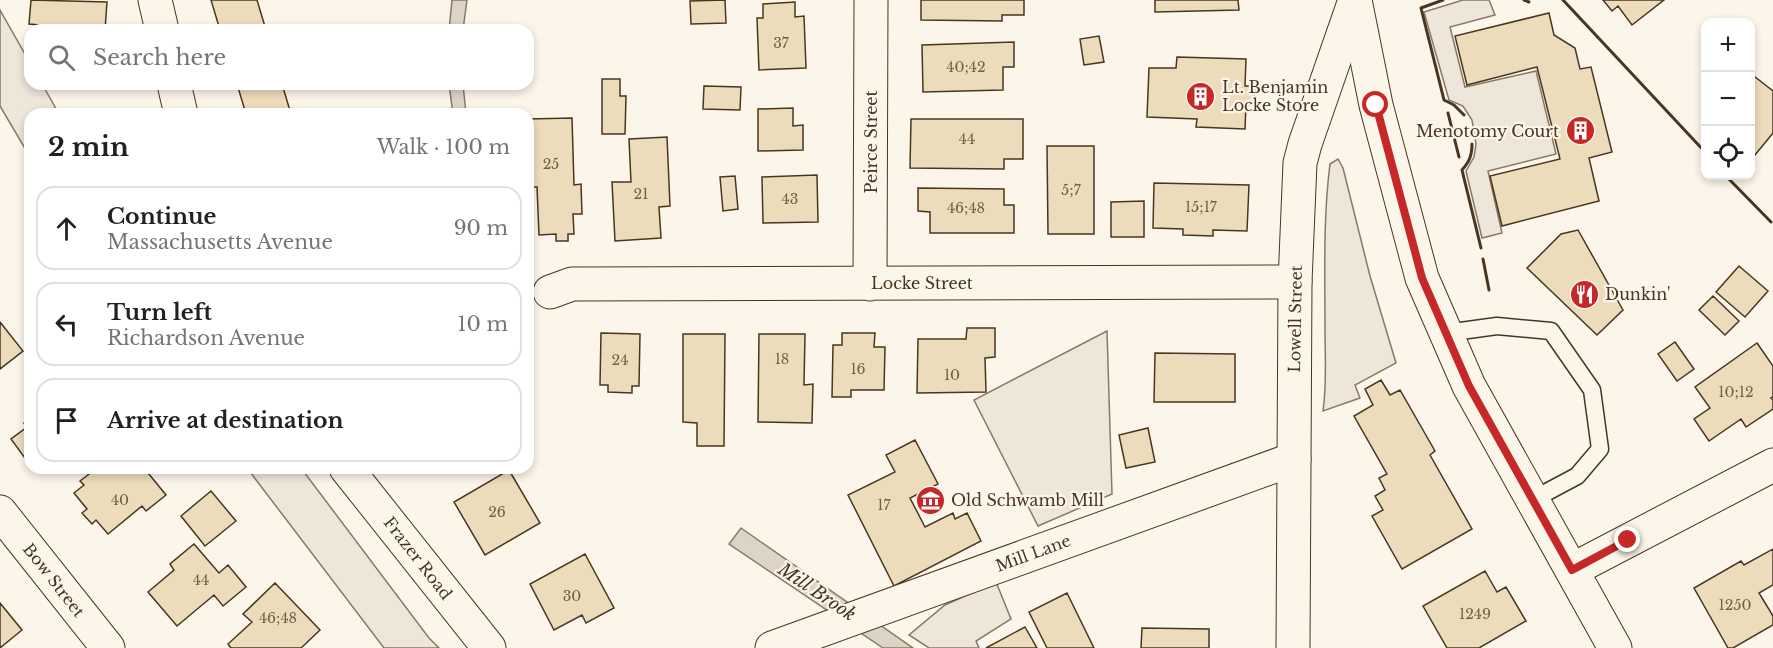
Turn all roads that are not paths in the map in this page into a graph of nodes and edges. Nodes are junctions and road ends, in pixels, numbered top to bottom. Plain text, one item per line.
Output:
1 (155, 0) edge
2 (871, 0) edge
3 (1355, 0) edge
4 (161, 24) edge
5 (175, 90) edge
6 (180, 108) edge
7 (1295, 282) junction
8 (870, 284) junction
9 (550, 291) dead end
10 (1446, 333) junction
11 (1294, 459) junction
12 (1773, 465) edge
13 (351, 474) edge
14 (1532, 500) junction
15 (0, 512) edge
16 (1572, 570) junction
17 (108, 648) edge
18 (489, 648) edge
19 (772, 648) edge
20 (1293, 648) edge
21 (1615, 648) edge

1 - 4 street
2 - 8 street, Peirce Street
3 - 7 street, Lowell Street
3 - 10 street
5 - 6 street
7 - 8 street, Locke Street
7 - 11 street, Lowell Street
8 - 9 street, Locke Street
10 - 14 street
10 - 14 lane
11 - 19 street, Mill Lane
11 - 20 street, Lowell Street
12 - 16 street
13 - 18 street, Frazer Road
14 - 16 street
15 - 17 street, Bow Street
16 - 21 street

